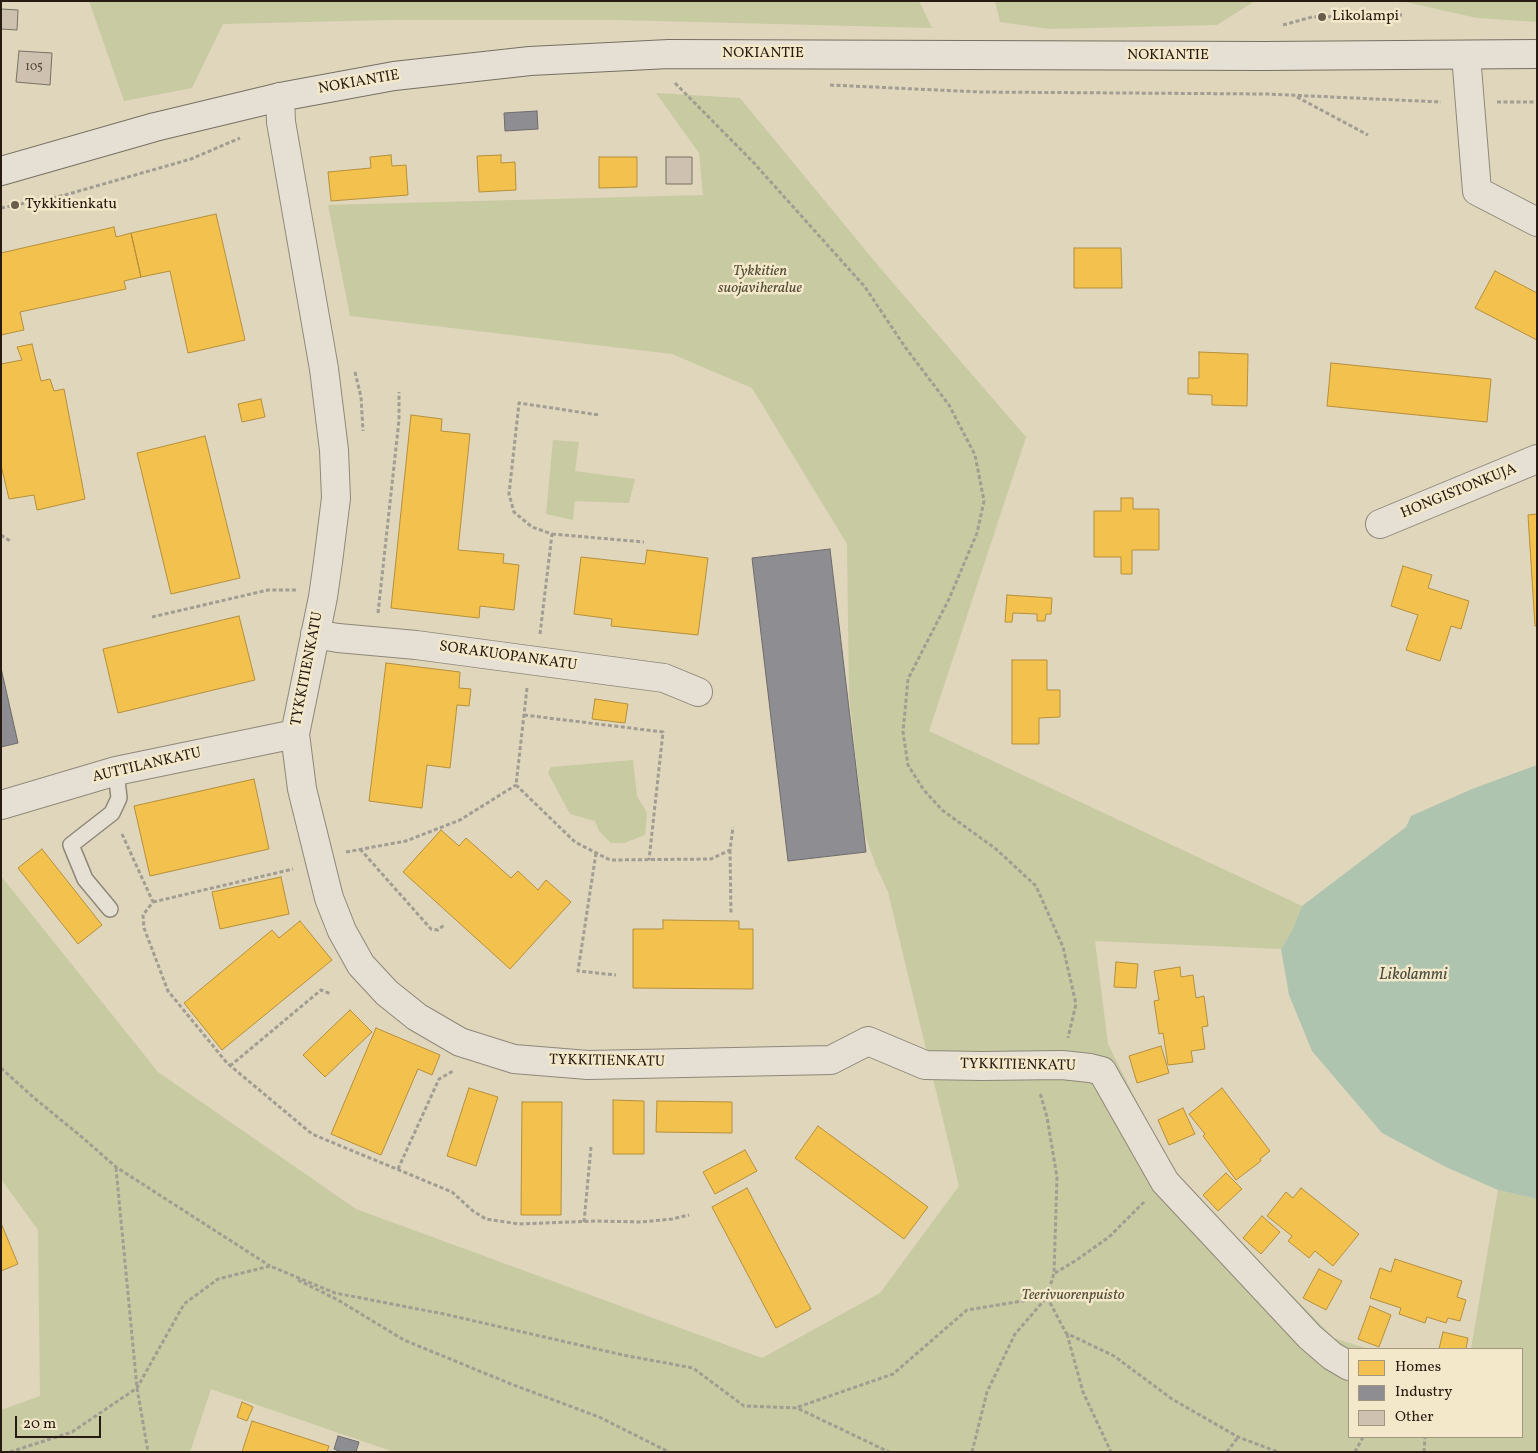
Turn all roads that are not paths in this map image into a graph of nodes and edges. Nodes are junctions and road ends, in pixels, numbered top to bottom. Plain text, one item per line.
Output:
1 (1537, 54) edge
2 (1466, 55) junction
3 (280, 97) junction
4 (1, 171) edge
5 (1537, 222) edge
6 (1537, 459) edge
7 (1380, 524) dead end
8 (315, 634) junction
9 (698, 692) dead end
10 (295, 734) junction
11 (116, 771) junction
12 (1, 805) edge
13 (110, 909) dead end
14 (1348, 1365) edge

1 - 2 street, NOKIANTIE
2 - 3 street, NOKIANTIE
2 - 5 street
3 - 4 street, NOKIANTIE
3 - 8 street, TYKKITIENKATU
6 - 7 street, HONGISTONKUJA
8 - 9 street, SORAKUOPANKATU
8 - 10 street, TYKKITIENKATU
10 - 11 street, AUTTILANKATU
10 - 14 street, TYKKITIENKATU
11 - 12 street, AUTTILANKATU
11 - 13 lane

